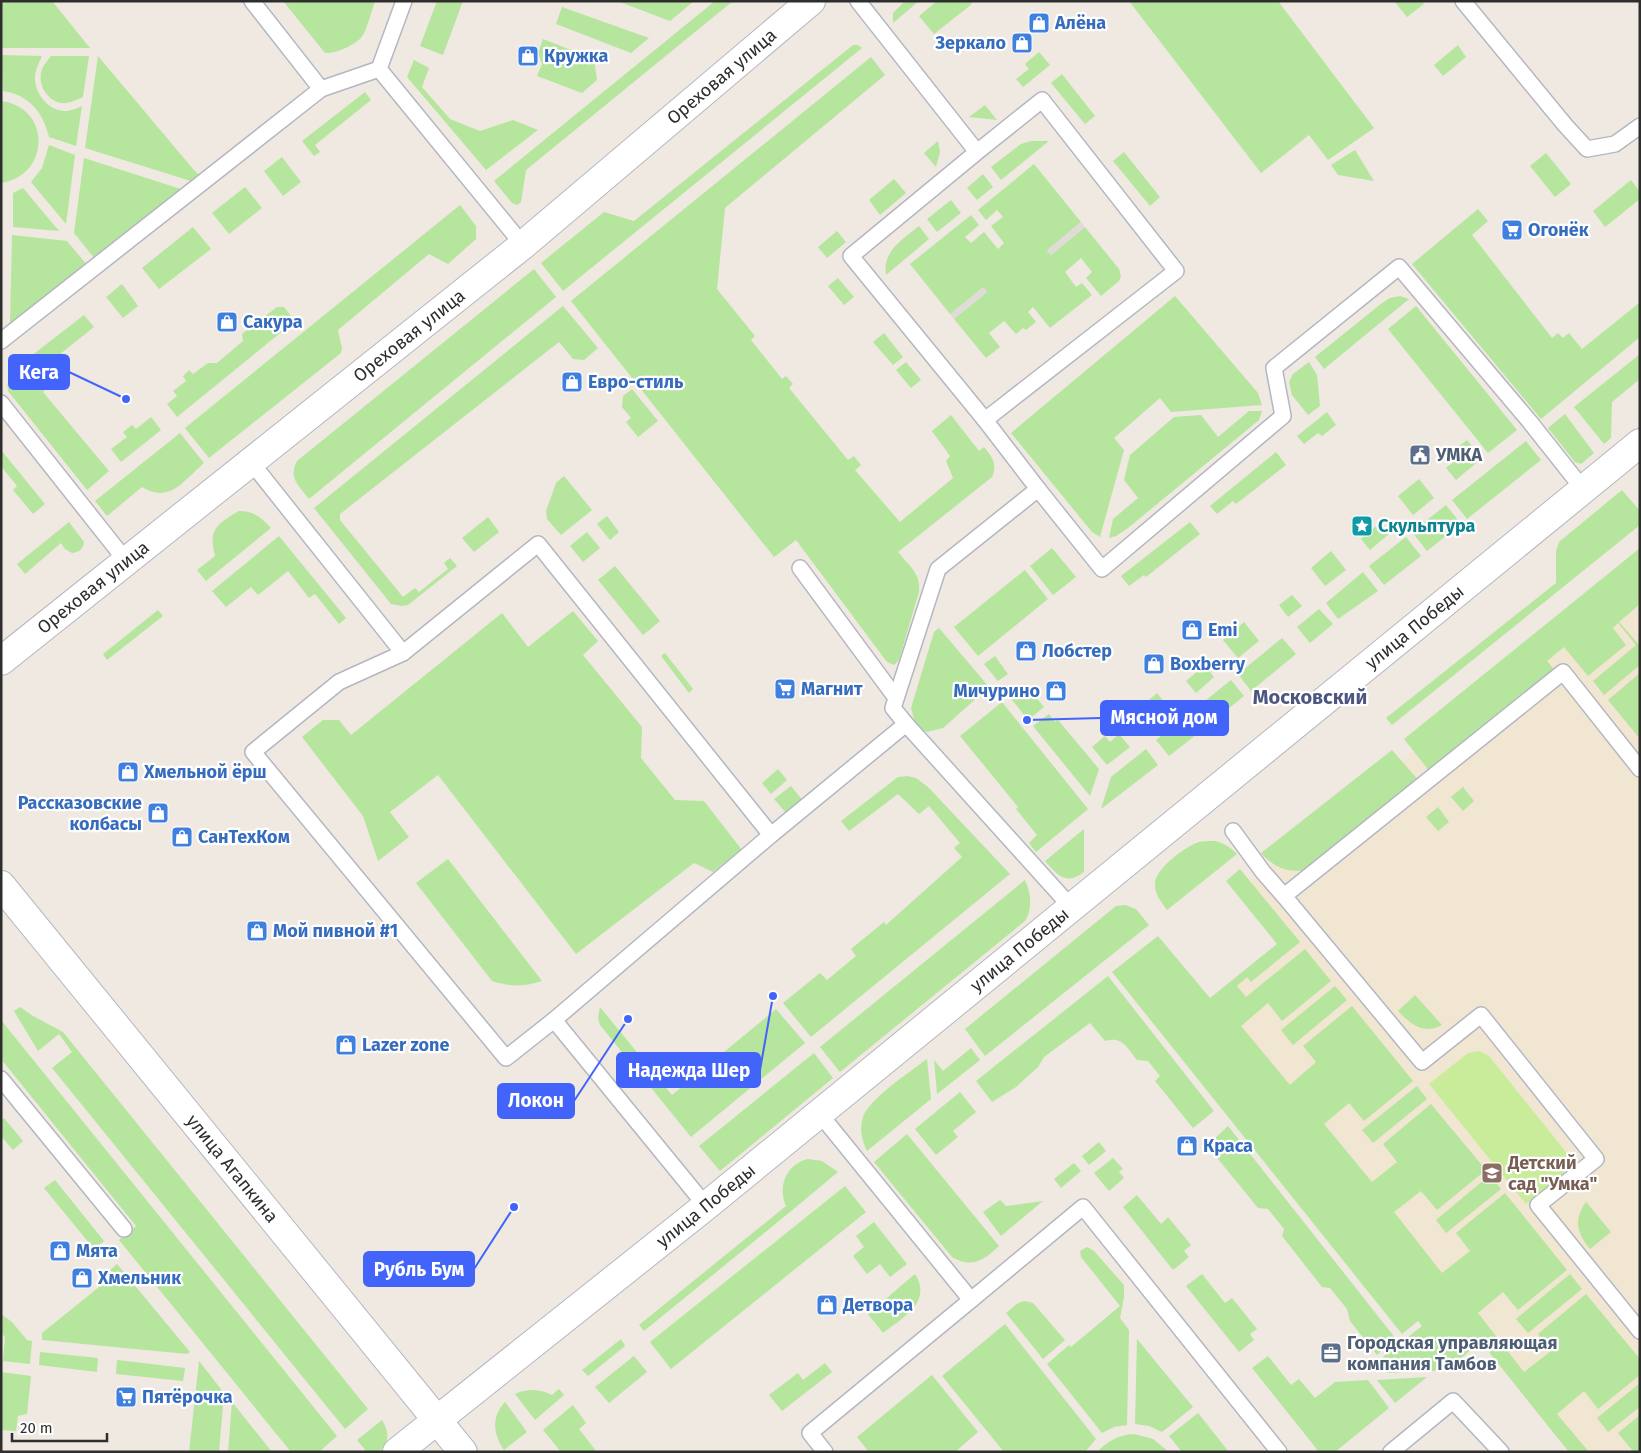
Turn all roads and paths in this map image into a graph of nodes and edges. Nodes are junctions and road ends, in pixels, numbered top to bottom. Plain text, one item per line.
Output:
1 (252, 1) edge
2 (404, 1) edge
3 (811, 1) edge
4 (858, 1) edge
5 (1463, 1) edge
6 (379, 69) junction
7 (321, 89) junction
8 (1640, 126) edge
9 (976, 152) junction
10 (523, 244) junction
11 (1, 341) edge
12 (1, 403) edge
13 (985, 420) junction
14 (1640, 443) edge
15 (251, 462) junction
16 (1038, 489) junction
17 (1583, 489) junction
18 (127, 562) junction
19 (800, 568) dead end
20 (403, 653) junction
21 (1, 661) edge
22 (896, 698) junction
23 (906, 724) junction
24 (1640, 769) edge
25 (1233, 831) dead end
26 (771, 835) junction
27 (1, 885) edge
28 (1284, 896) junction
29 (1072, 908) junction
30 (554, 1020) junction
31 (1, 1079) edge
32 (819, 1113) junction
33 (706, 1206) junction
34 (124, 1229) dead end
35 (971, 1300) junction
36 (1640, 1331) edge
37 (437, 1420) junction
38 (397, 1452) edge
39 (463, 1452) edge
40 (825, 1452) edge
41 (1279, 1452) edge
42 (1391, 1452) edge
43 (1501, 1452) edge

1 - 7 lane
2 - 6 lane
3 - 10 street, Ореховая улица
4 - 9 lane
5 - 8 lane
6 - 7 lane
6 - 10 lane
7 - 11 lane
9 - 13 lane
9 - 13 lane
10 - 15 street, Ореховая улица
12 - 18 lane
13 - 16 lane
14 - 17 street, улица Победы
15 - 18 street, Ореховая улица
15 - 20 lane
16 - 17 lane
16 - 22 lane
17 - 29 street, улица Победы
18 - 21 street, Ореховая улица
19 - 22 lane
20 - 26 lane
20 - 30 lane
22 - 23 lane
23 - 26 lane
23 - 29 lane
24 - 28 lane
25 - 28 lane
26 - 30 lane
27 - 37 street, улица Агапкина
28 - 36 lane
29 - 32 street, улица Победы
30 - 33 lane
31 - 34 lane
32 - 33 street, улица Победы
32 - 35 lane
33 - 37 street, улица Победы
35 - 40 lane
35 - 41 lane
37 - 38 street, улица Победы
37 - 39 street, улица Агапкина
42 - 43 lane

